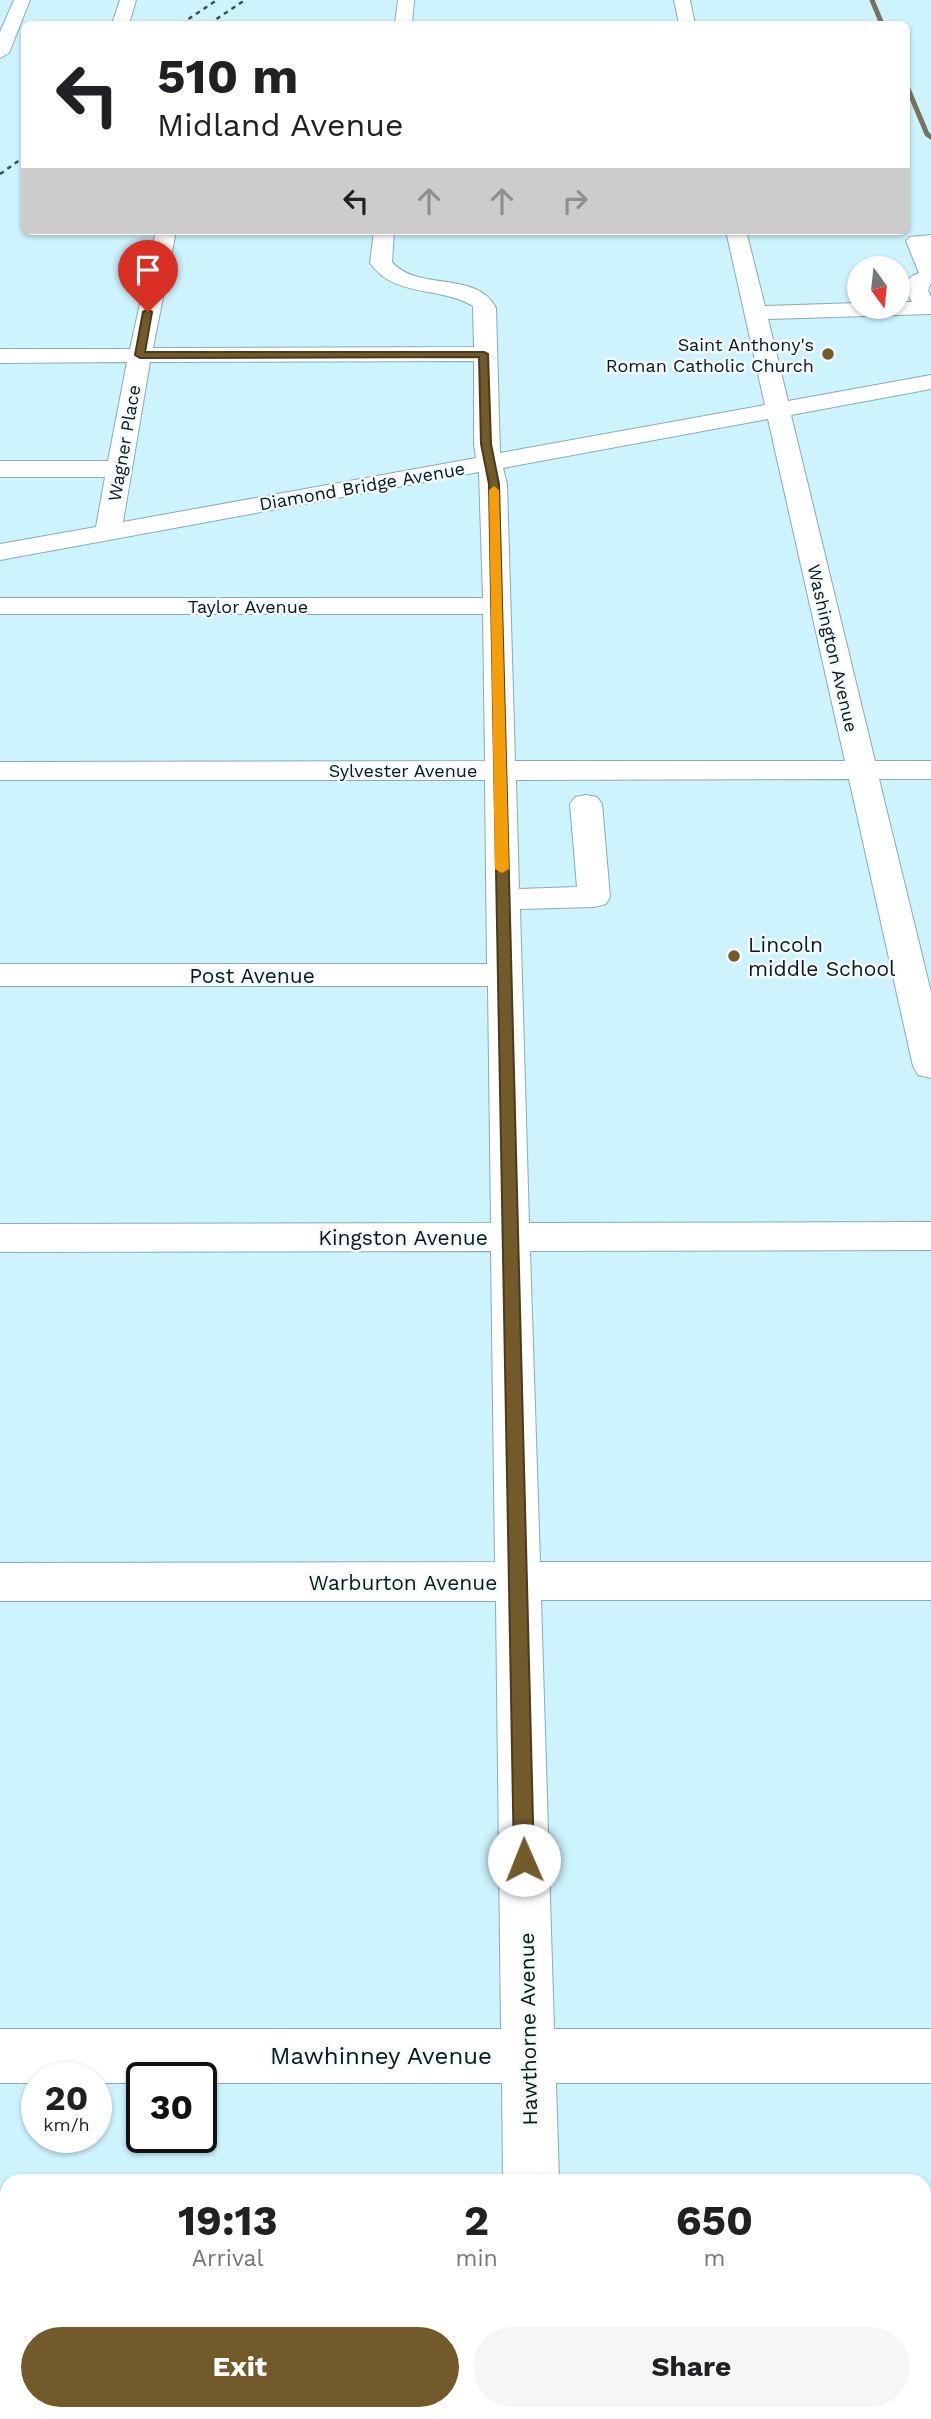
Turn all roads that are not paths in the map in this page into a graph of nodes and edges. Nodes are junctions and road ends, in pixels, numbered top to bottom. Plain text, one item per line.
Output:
1 (22, 0) edge
2 (128, 0) edge
3 (406, 0) edge
4 (682, 0) edge
5 (122, 21) edge
6 (404, 21) edge
7 (686, 21) edge
8 (4, 60) edge
9 (165, 235) edge
10 (384, 235) edge
11 (737, 235) edge
12 (931, 241) edge
13 (931, 276) edge
14 (755, 313) junction
15 (484, 354) junction
16 (140, 355) junction
17 (0, 356) edge
18 (931, 382) edge
19 (778, 410) junction
20 (489, 462) junction
21 (0, 469) edge
22 (119, 470) junction
23 (108, 532) junction
24 (0, 552) edge
25 (0, 606) edge
26 (496, 606) junction
27 (500, 770) junction
28 (862, 770) junction
29 (931, 770) edge
30 (0, 771) edge
31 (586, 804) dead end
32 (503, 898) junction
33 (0, 975) edge
34 (505, 975) junction
35 (920, 975) edge
36 (931, 1066) edge
37 (931, 1236) edge
38 (510, 1237) junction
39 (0, 1238) edge
40 (518, 1581) junction
41 (931, 1581) edge
42 (0, 1582) edge
43 (0, 2056) edge
44 (528, 2056) junction
45 (931, 2056) edge
46 (531, 2174) edge

1 - 8 street
2 - 5 street
3 - 6 street
4 - 7 street
9 - 16 street, Wagner Place
10 - 15 street, Hawthorne Avenue
11 - 14 street, Washington Avenue
12 - 13 street
13 - 14 street
14 - 19 street, Washington Avenue
15 - 16 street
15 - 20 street, Hawthorne Avenue
16 - 17 street
16 - 22 street, Wagner Place
18 - 19 street, Diamond Bridge Avenue
19 - 20 street, Diamond Bridge Avenue
19 - 28 street, Washington Avenue
20 - 23 street, Diamond Bridge Avenue
20 - 26 street, Hawthorne Avenue
21 - 22 street
22 - 23 street, Wagner Place
23 - 24 street, Diamond Bridge Avenue
25 - 26 street, Taylor Avenue
26 - 27 street, Hawthorne Avenue
27 - 28 street, Sylvester Avenue
27 - 30 street, Sylvester Avenue
27 - 32 street, Hawthorne Avenue
28 - 29 street, Sylvester Avenue
28 - 35 street, Washington Avenue
31 - 32 street
32 - 34 street, Hawthorne Avenue
33 - 34 street, Post Avenue
34 - 38 street, Hawthorne Avenue
35 - 36 street, Washington Avenue
37 - 38 street, Kingston Avenue
38 - 39 street, Kingston Avenue
38 - 40 street, Hawthorne Avenue
40 - 41 street, Warburton Avenue
40 - 42 street, Warburton Avenue
40 - 44 street, Hawthorne Avenue
43 - 44 street, Mawhinney Avenue
44 - 45 street, Mawhinney Avenue
44 - 46 street, Hawthorne Avenue

